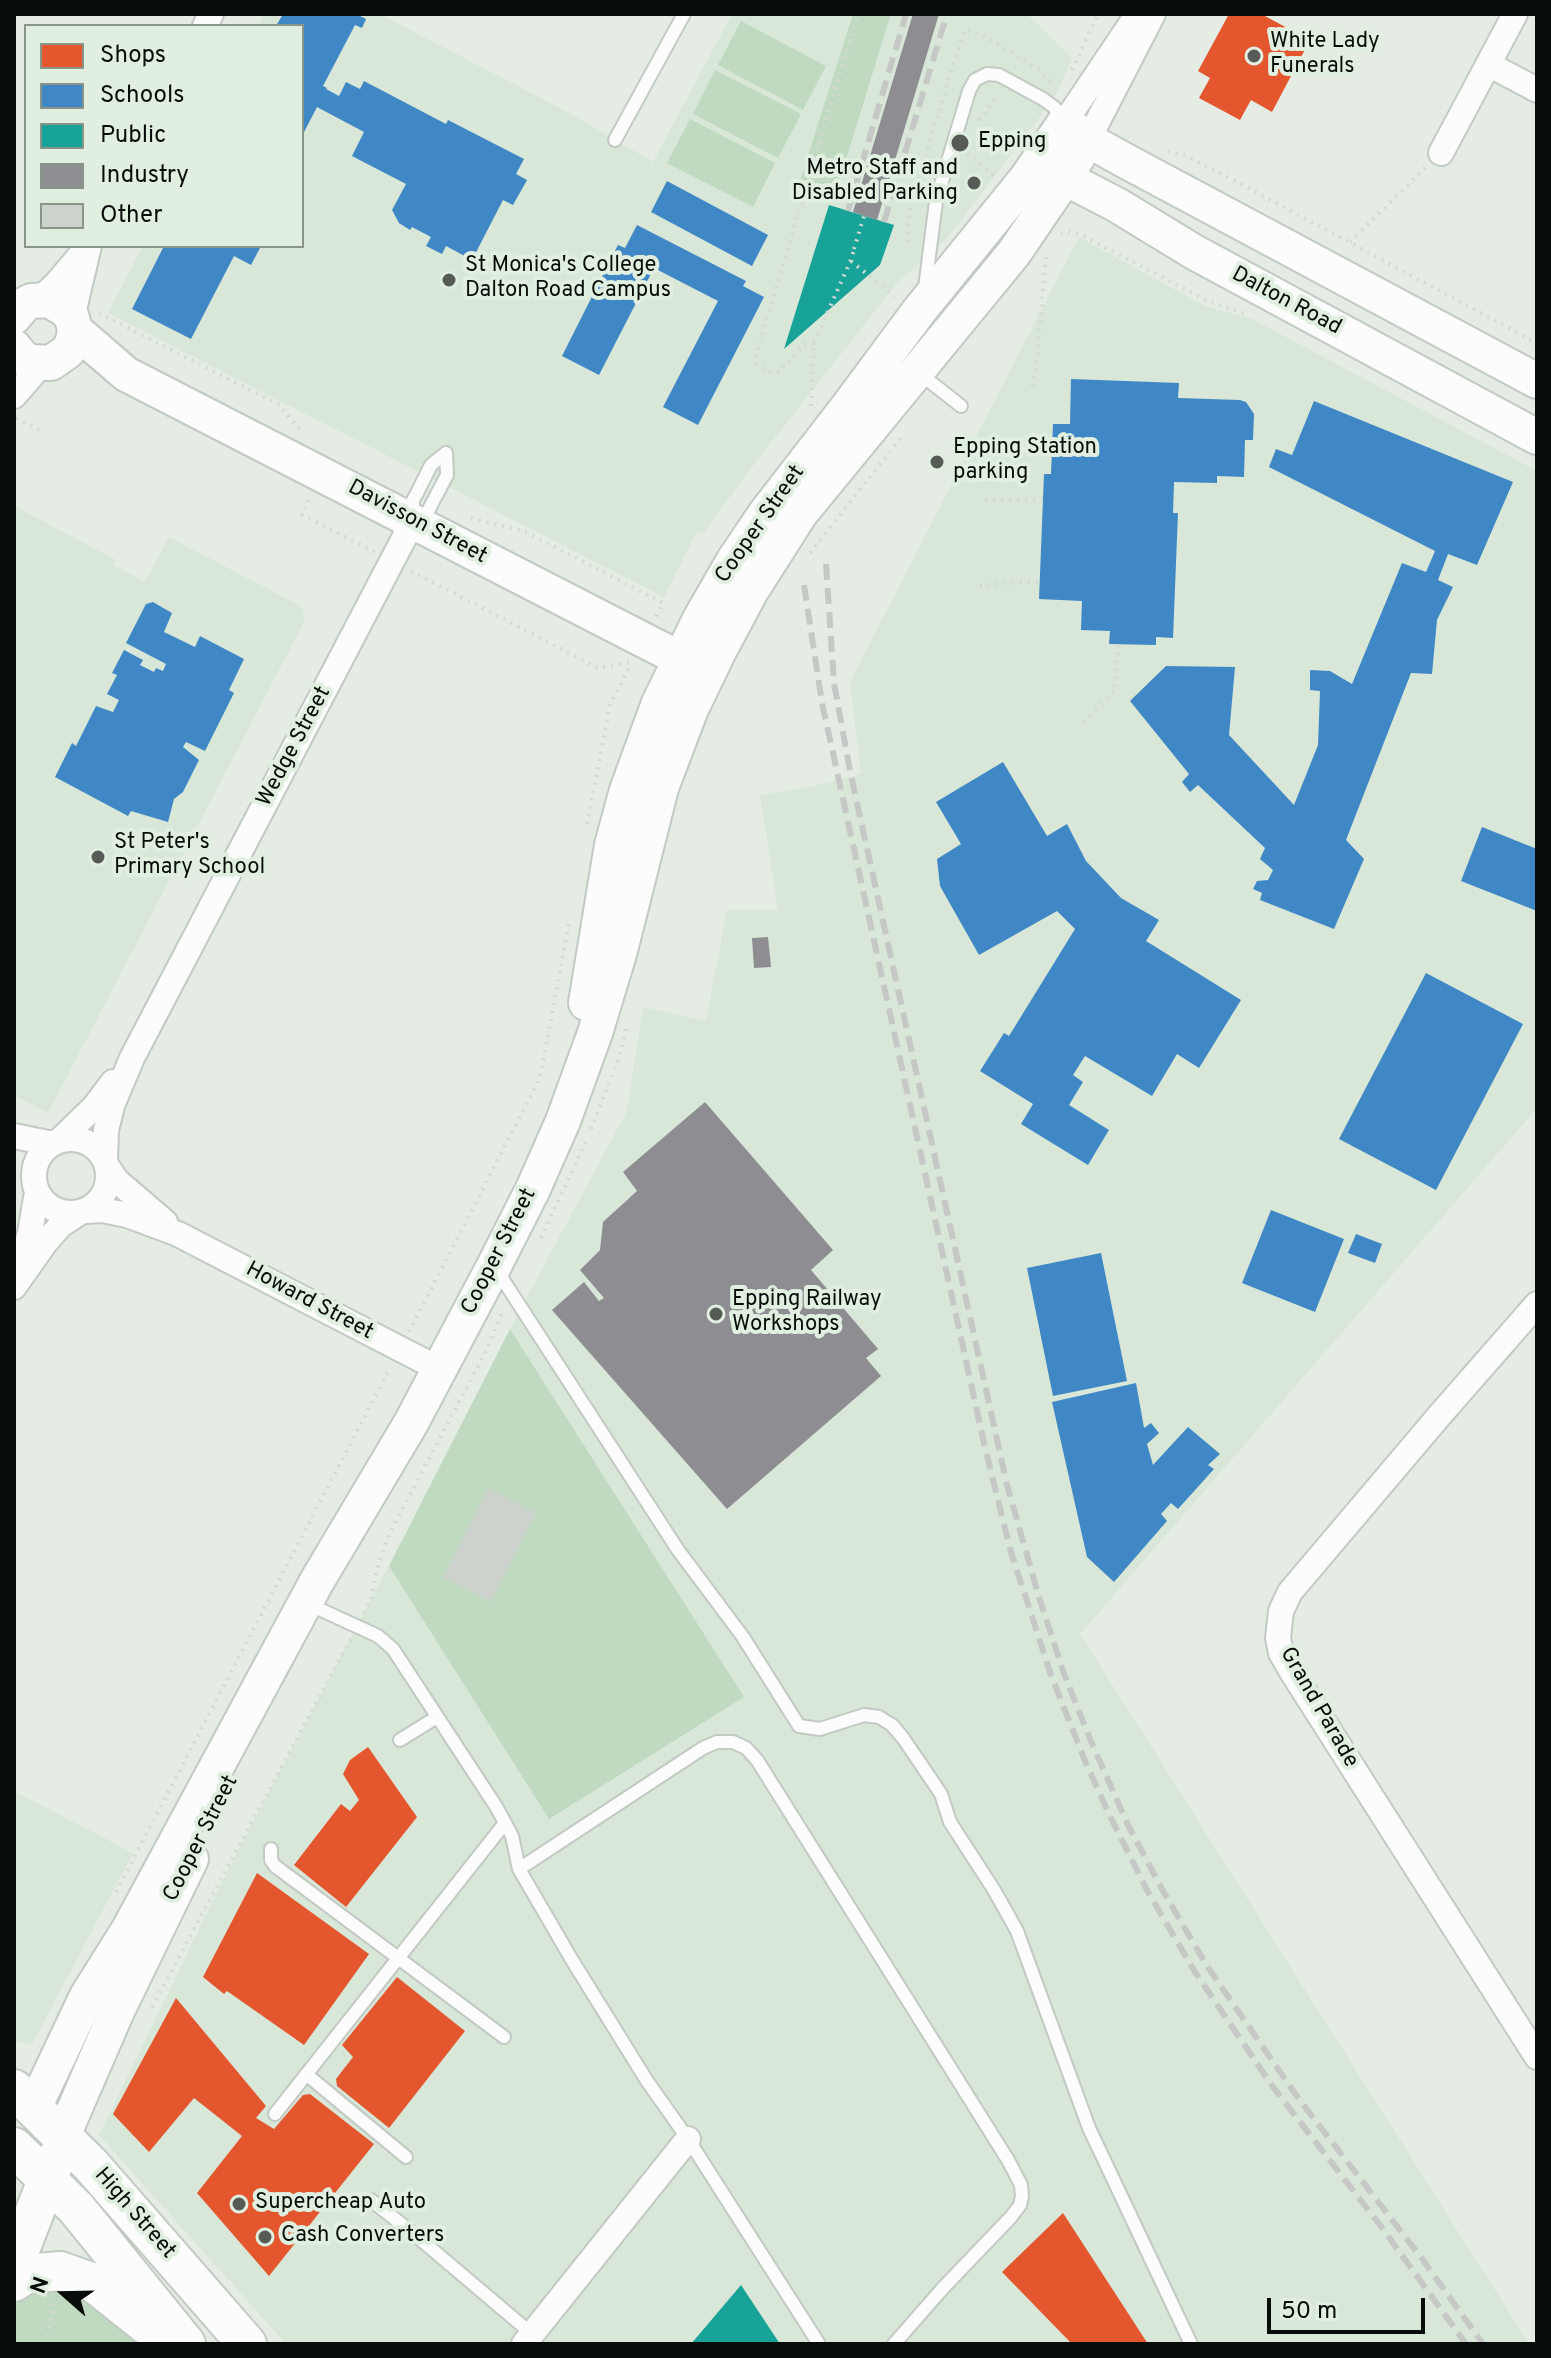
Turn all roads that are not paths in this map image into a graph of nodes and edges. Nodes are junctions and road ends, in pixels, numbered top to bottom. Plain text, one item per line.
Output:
1 (684, 14) edge
2 (1138, 14) edge
3 (1153, 14) edge
4 (1515, 14) edge
5 (1488, 64) junction
6 (1537, 90) edge
7 (1069, 123) junction
8 (615, 140) dead end
9 (1441, 153) road end
10 (1054, 167) junction
11 (87, 248) edge
12 (88, 248) edge
13 (907, 304) junction
14 (38, 329) edge
15 (916, 371) junction
16 (1537, 381) edge
17 (14, 396) edge
18 (961, 406) dead end
19 (1537, 437) edge
20 (423, 512) junction
21 (693, 666) junction
22 (132, 1058) junction
23 (14, 1136) edge
24 (56, 1142) junction
25 (14, 1165) edge
26 (107, 1165) junction
27 (36, 1188) junction
28 (83, 1212) junction
29 (178, 1234) junction
30 (494, 1266) junction
31 (14, 1280) edge
32 (14, 1287) edge
33 (1537, 1304) edge
34 (439, 1369) junction
35 (313, 1606) junction
36 (437, 1717) junction
37 (400, 1740) dead end
38 (505, 1823) junction
39 (271, 1849) dead end
40 (519, 1869) junction
41 (398, 1959) junction
42 (504, 2037) dead end
43 (1537, 2057) edge
44 (306, 2074) junction
45 (24, 2100) edge
46 (275, 2114) dead end
47 (62, 2138) junction
48 (688, 2139) junction
49 (15, 2154) edge
50 (406, 2157) dead end
51 (48, 2179) junction
52 (371, 2200) dead end
53 (14, 2265) edge
54 (14, 2282) edge
55 (528, 2339) edge
56 (170, 2344) edge
57 (186, 2344) edge
58 (247, 2344) edge
59 (819, 2344) edge
60 (894, 2344) edge
61 (1191, 2344) edge

1 - 8 lane
2 - 7 street, Cooper Street
3 - 7 street, Cooper Street
4 - 5 street
5 - 6 street
5 - 9 street
7 - 10 main road, Cooper Street
7 - 13 lane
7 - 16 main road
10 - 13 main road, Cooper Street
10 - 15 main road, Cooper Street
10 - 19 main road, Dalton Road
11 - 14 street
12 - 14 street
13 - 21 main road, Cooper Street
14 - 17 street
14 - 20 main road, Davisson Street
15 - 18 lane
15 - 21 main road, Cooper Street
20 - 21 main road, Davisson Street
20 - 22 street, Wedge Street
21 - 30 main road, Cooper Street
22 - 24 street, Wedge Street
22 - 26 street, Wedge Street
23 - 24 street
24 - 26 street
24 - 27 street
25 - 27 street
26 - 28 street
26 - 29 street, Howard Street
27 - 28 street
27 - 31 street
28 - 29 street, Howard Street
28 - 32 street
29 - 34 street, Howard Street
30 - 34 main road, Cooper Street
30 - 61 lane
33 - 43 street, Grand Parade
34 - 35 main road, Cooper Street
35 - 36 lane
35 - 45 main road, Cooper Street
35 - 47 main road, Cooper Street
36 - 37 lane
36 - 38 lane
38 - 40 lane
38 - 41 lane
39 - 41 lane
40 - 48 lane
40 - 60 lane
41 - 42 lane
41 - 44 lane
44 - 46 lane
44 - 50 lane
45 - 47 main road, High Street
45 - 49 main road, Cooper Street
47 - 51 main road, Cooper Street
47 - 58 main road, High Street
48 - 55 street
48 - 59 lane
49 - 51 main road, High Street
51 - 53 main road, Cooper Street
51 - 57 main road, High Street
52 - 55 lane
54 - 56 main road

